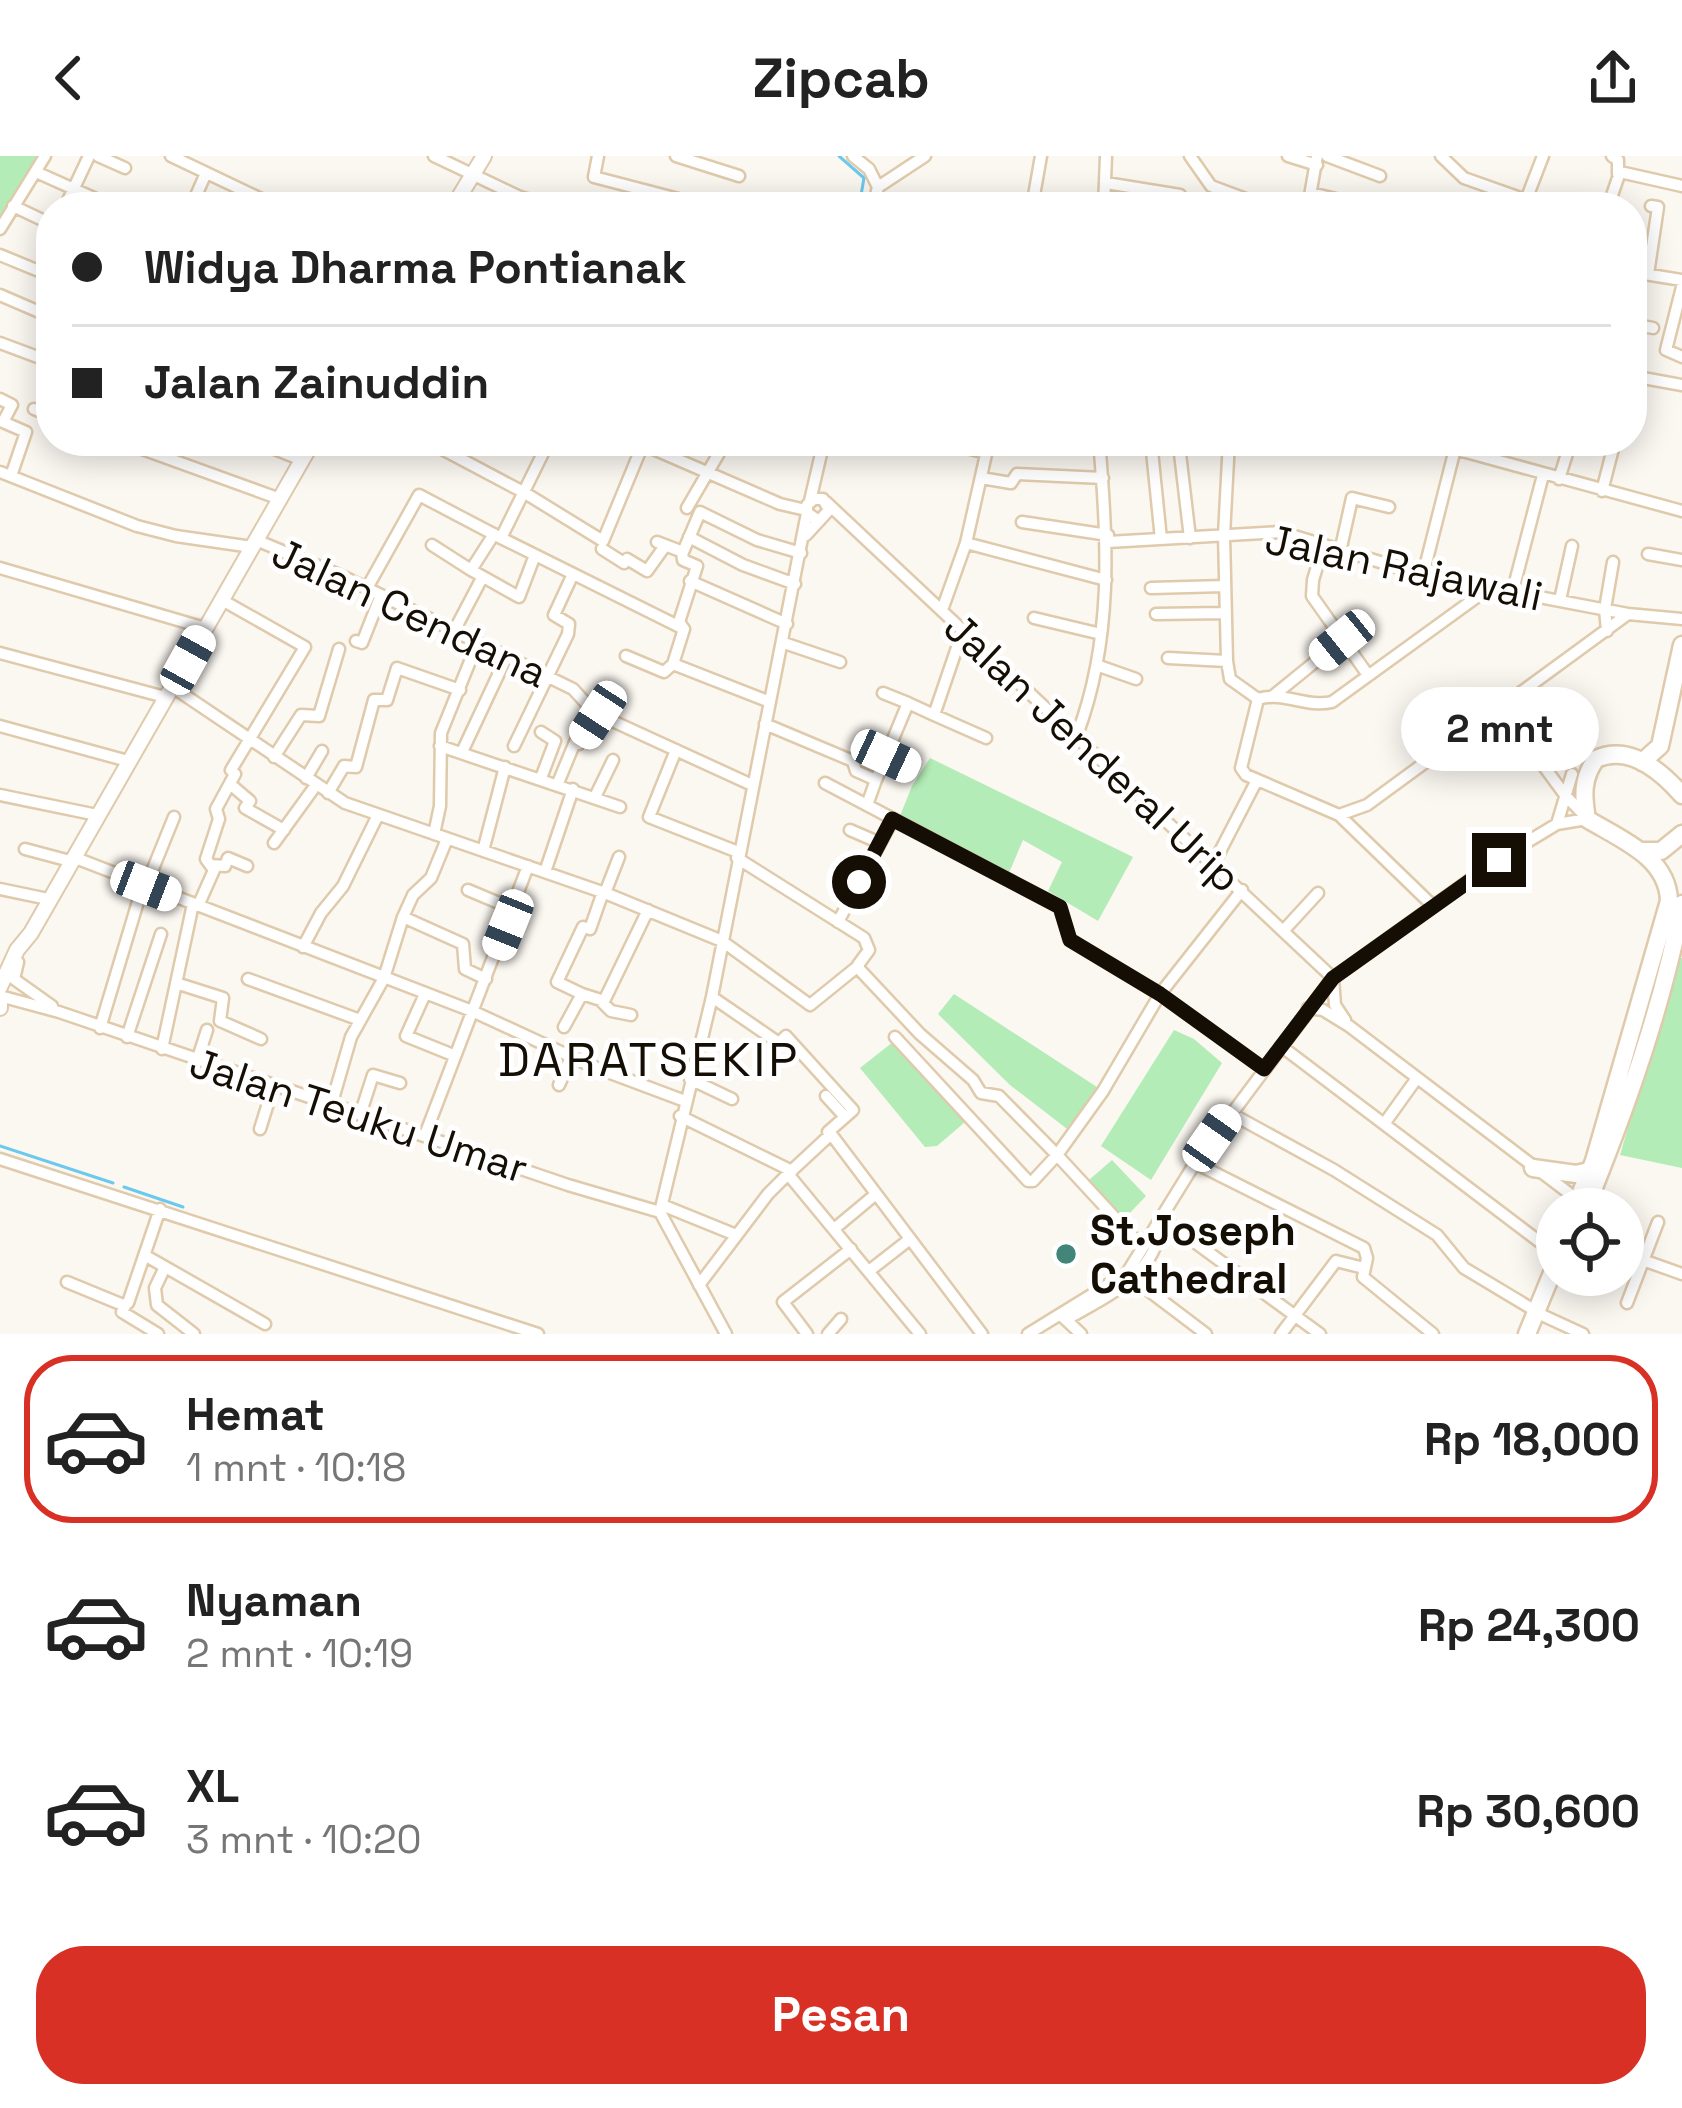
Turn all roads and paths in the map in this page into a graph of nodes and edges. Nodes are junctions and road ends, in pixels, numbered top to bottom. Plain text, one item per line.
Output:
1 (45, 156) edge
2 (94, 156) edge
3 (171, 156) edge
4 (434, 156) edge
5 (484, 156) edge
6 (598, 156) edge
7 (676, 156) edge
8 (853, 156) edge
9 (1041, 156) edge
10 (1106, 156) edge
11 (1190, 156) edge
12 (1288, 156) edge
13 (1440, 156) edge
14 (1543, 156) edge
15 (1612, 156) edge
16 (922, 157) edge
17 (1320, 159) edge
18 (705, 160) edge
19 (125, 168) dead end
20 (36, 172) junction
21 (206, 172) junction
22 (1618, 173) junction
23 (473, 175) junction
24 (739, 176) dead end
25 (1380, 176) dead end
26 (1106, 183) junction
27 (1682, 186) edge
28 (878, 188) junction
29 (74, 190) junction
30 (79, 192) edge
31 (197, 192) edge
32 (247, 192) edge
33 (462, 192) edge
34 (516, 192) edge
35 (652, 192) edge
36 (877, 192) edge
37 (1035, 192) edge
38 (1105, 192) edge
39 (1162, 192) edge
40 (1227, 192) edge
41 (1311, 192) edge
42 (1497, 192) edge
43 (1530, 192) edge
44 (1612, 192) edge
45 (13, 206) junction
46 (1651, 206) dead end
47 (36, 217) edge
48 (0, 229) edge
49 (0, 255) edge
50 (36, 271) edge
51 (1648, 274) joint
52 (1682, 284) edge
53 (0, 295) edge
54 (36, 311) edge
55 (1677, 316) edge
56 (1647, 327) edge
57 (1653, 328) dead end
58 (0, 343) edge
59 (36, 356) edge
60 (1682, 357) edge
61 (1647, 379) edge
62 (1682, 385) edge
63 (0, 399) edge
64 (161, 456) edge
65 (292, 456) edge
66 (305, 456) edge
67 (455, 456) edge
68 (542, 456) edge
69 (634, 456) edge
70 (670, 456) edge
71 (717, 456) edge
72 (818, 456) edge
73 (985, 456) edge
74 (1101, 456) edge
75 (1153, 456) edge
76 (1181, 456) edge
77 (1228, 456) edge
78 (1453, 456) edge
79 (1488, 456) edge
80 (1566, 456) edge
81 (1612, 456) edge
82 (302, 460) junction
83 (708, 472) junction
84 (5, 474) edge
85 (1543, 475) junction
86 (981, 478) junction
87 (1103, 478) junction
88 (1558, 479) junction
89 (1602, 491) junction
90 (525, 493) junction
91 (280, 500) junction
92 (814, 505) junction
93 (694, 506) junction
94 (1389, 507) dead end
95 (1682, 511) edge
96 (823, 519) junction
97 (1022, 522) dead end
98 (854, 525) junction
99 (1224, 535) junction
100 (498, 536) junction
101 (689, 537) junction
102 (804, 538) junction
103 (1108, 538) junction
104 (1190, 538) junction
105 (1161, 539) junction
106 (254, 543) junction
107 (966, 543) junction
108 (432, 545) dead end
109 (1572, 546) dead end
110 (1323, 547) junction
111 (600, 550) junction
112 (682, 552) junction
113 (1340, 552) junction
114 (801, 553) junction
115 (1648, 554) dead end
116 (535, 555) junction
117 (1682, 560) edge
118 (1613, 562) dead end
119 (0, 568) edge
120 (471, 570) junction
121 (573, 574) junction
122 (1423, 575) junction
123 (482, 578) junction
124 (1106, 580) junction
125 (690, 581) junction
126 (795, 584) junction
127 (1224, 586) junction
128 (1492, 586) junction
129 (367, 588) junction
130 (1151, 588) dead end
131 (1513, 590) junction
132 (1562, 590) junction
133 (381, 595) junction
134 (222, 600) junction
135 (1605, 609) junction
136 (942, 610) junction
137 (1224, 613) junction
138 (1156, 614) dead end
139 (1629, 616) junction
140 (1034, 618) dead end
141 (1682, 622) edge
142 (787, 624) junction
143 (205, 628) junction
144 (1610, 628) junction
145 (684, 629) junction
146 (963, 630) junction
147 (453, 633) junction
148 (1101, 634) junction
149 (1342, 640) junction
150 (477, 644) junction
151 (784, 644) junction
152 (1682, 646) edge
153 (339, 649) dead end
154 (375, 649) dead end
155 (0, 652) edge
156 (626, 656) dead end
157 (506, 658) junction
158 (1168, 658) dead end
159 (1227, 661) junction
160 (840, 662) dead end
161 (673, 664) junction
162 (1099, 666) junction
163 (1369, 676) junction
164 (547, 677) junction
165 (1136, 679) dead end
166 (460, 690) junction
167 (168, 692) junction
168 (1682, 692) edge
169 (883, 693) dead end
170 (1273, 695) junction
171 (1258, 699) junction
172 (770, 702) junction
173 (908, 703) junction
174 (1502, 708) junction
175 (598, 715) junction
176 (934, 715) junction
177 (765, 724) junction
178 (0, 726) edge
179 (546, 732) dead end
180 (1077, 735) junction
181 (986, 738) dead end
182 (251, 741) junction
183 (440, 746) junction
184 (514, 746) dead end
185 (676, 750) junction
186 (322, 751) dead end
187 (462, 752) junction
188 (886, 756) junction
189 (274, 757) junction
190 (1596, 759) junction
191 (128, 760) junction
192 (613, 760) dead end
193 (1642, 762) junction
194 (505, 767) junction
195 (911, 768) dead end
196 (1549, 774) junction
197 (1572, 774) junction
198 (541, 778) junction
199 (1257, 779) junction
200 (876, 780) junction
201 (311, 782) junction
202 (558, 783) junction
203 (825, 783) dead end
204 (230, 784) junction
205 (752, 784) junction
206 (574, 789) junction
207 (1680, 792) edge
208 (328, 793) junction
209 (0, 795) edge
210 (1564, 795) junction
211 (596, 797) junction
212 (867, 806) junction
213 (1367, 806) junction
214 (620, 807) dead end
215 (97, 815) junction
216 (378, 815) junction
217 (1339, 815) junction
218 (174, 817) dead end
219 (892, 819) junction
220 (1587, 819) junction
221 (1557, 824) junction
222 (284, 830) junction
223 (850, 830) dead end
224 (434, 834) junction
225 (1682, 834) edge
226 (447, 838) junction
227 (1366, 838) junction
228 (274, 843) dead end
229 (880, 843) junction
230 (25, 849) dead end
231 (483, 851) junction
232 (1640, 851) junction
233 (738, 855) junction
234 (620, 857) dead end
235 (71, 859) junction
236 (1214, 862) junction
237 (211, 865) junction
238 (248, 866) dead end
239 (528, 866) junction
240 (545, 872) junction
241 (144, 885) junction
242 (0, 889) edge
243 (468, 890) dead end
244 (1242, 890) junction
245 (604, 892) junction
246 (1318, 893) dead end
247 (49, 899) junction
248 (1676, 899) edge
249 (195, 905) junction
250 (1432, 905) junction
251 (513, 909) junction
252 (648, 910) junction
253 (403, 917) junction
254 (838, 922) junction
255 (1283, 931) junction
256 (160, 934) dead end
257 (28, 940) junction
258 (722, 941) junction
259 (303, 947) junction
260 (857, 967) junction
261 (384, 978) junction
262 (1333, 978) junction
263 (248, 979) dead end
264 (486, 979) junction
265 (179, 984) junction
266 (0, 987) edge
267 (425, 994) junction
268 (582, 994) junction
269 (1160, 994) junction
270 (712, 997) junction
271 (602, 1001) junction
272 (0, 1002) edge
273 (1308, 1008) junction
274 (472, 1011) junction
275 (59, 1012) junction
276 (631, 1015) dead end
277 (360, 1020) junction
278 (1349, 1026) junction
279 (563, 1027) dead end
280 (100, 1028) junction
281 (207, 1030) dead end
282 (127, 1037) junction
283 (895, 1037) dead end
284 (261, 1039) dead end
285 (1281, 1046) junction
286 (162, 1049) junction
287 (453, 1055) junction
288 (571, 1057) junction
289 (197, 1061) junction
290 (1264, 1069) junction
291 (1417, 1078) junction
292 (690, 1079) junction
293 (400, 1083) dead end
294 (559, 1085) dead end
295 (272, 1092) junction
296 (826, 1096) dead end
297 (732, 1099) dead end
298 (685, 1101) junction
299 (331, 1106) junction
300 (1230, 1113) junction
301 (359, 1114) junction
302 (680, 1116) junction
303 (844, 1117) junction
304 (1384, 1124) junction
305 (260, 1129) dead end
306 (829, 1133) junction
307 (425, 1135) junction
308 (1057, 1155) junction
309 (0, 1160) edge
310 (1195, 1163) junction
311 (1597, 1167) junction
312 (1533, 1168) junction
313 (790, 1173) junction
314 (1558, 1188) edge
315 (1588, 1188) edge
316 (877, 1194) junction
317 (160, 1209) junction
318 (661, 1209) junction
319 (1162, 1222) junction
320 (1658, 1222) dead end
321 (835, 1229) junction
322 (736, 1235) junction
323 (910, 1239) junction
324 (1536, 1242) edge
325 (1142, 1247) junction
326 (850, 1249) junction
327 (146, 1256) junction
328 (1644, 1260) joint
329 (165, 1267) junction
330 (1364, 1268) junction
331 (868, 1271) junction
332 (1682, 1274) edge
333 (1131, 1276) junction
334 (68, 1282) dead end
335 (699, 1285) junction
336 (1630, 1296) edge
337 (1627, 1303) dead end
338 (125, 1304) junction
339 (1296, 1315) junction
340 (1064, 1317) junction
341 (841, 1318) dead end
342 (1539, 1321) edge
343 (265, 1324) dead end
344 (499, 1328) edge
345 (158, 1334) edge
346 (194, 1334) edge
347 (538, 1334) edge
348 (726, 1334) edge
349 (807, 1334) edge
350 (828, 1334) edge
351 (920, 1334) edge
352 (982, 1334) edge
353 (1028, 1334) edge
354 (1042, 1334) edge
355 (1082, 1334) edge
356 (1206, 1334) edge
357 (1281, 1334) edge
358 (1320, 1334) edge
359 (1433, 1334) edge
360 (1527, 1334) edge
361 (1583, 1334) edge

1 - 20 street
2 - 19 street
2 - 29 street
3 - 21 street
4 - 23 street
5 - 23 main road
6 - 35 street
7 - 18 street
8 - 28 street
9 - 37 street
10 - 26 street
11 - 40 street
12 - 17 street
13 - 42 street
14 - 43 street
15 - 22 street
16 - 28 street
17 - 25 street
17 - 41 street
18 - 24 street
20 - 29 street
20 - 45 street
21 - 31 street
21 - 32 street
22 - 27 street
22 - 44 street
23 - 33 main road
23 - 34 street
26 - 38 street
26 - 39 street
28 - 36 street
29 - 30 street
45 - 47 street
45 - 48 street
46 - 51 street
49 - 50 street
51 - 52 street
52 - 55 street
53 - 54 street
55 - 60 street
56 - 57 street
58 - 59 street
61 - 62 street
63 - 84 street
64 - 91 street
65 - 82 street
66 - 82 main road
67 - 90 street
68 - 90 street
69 - 111 street
70 - 83 street
71 - 83 street
72 - 92 street
73 - 86 street
74 - 87 street
75 - 105 street
76 - 104 street
77 - 99 street
78 - 122 street
79 - 85 street
80 - 88 street
81 - 89 street
82 - 91 main road
83 - 92 street
83 - 93 street
84 - 106 street, Jalan Cendana
85 - 88 street
85 - 131 street
86 - 87 street
86 - 107 street
87 - 103 street
88 - 89 street
89 - 95 street
90 - 100 street
90 - 111 street
91 - 106 main road
92 - 96 street
92 - 96 street
92 - 98 street, Jalan Jenderal Urip
92 - 102 street
93 - 101 street
93 - 114 street
94 - 113 street
96 - 98 street
96 - 102 street
97 - 103 street, Jalan Rajawali
98 - 136 street, Jalan Jenderal Urip
99 - 104 street, Jalan Rajawali
99 - 110 street, Jalan Rajawali
99 - 127 street
100 - 116 street
100 - 120 street
100 - 129 street
101 - 112 street
101 - 126 street
102 - 114 street
103 - 105 street, Jalan Rajawali
103 - 124 street
104 - 105 street, Jalan Rajawali
106 - 129 street, Jalan Cendana
106 - 134 main road
107 - 124 street
107 - 136 street
108 - 120 street
109 - 132 street
110 - 113 street, Jalan Rajawali
110 - 149 street
111 - 112 street
112 - 125 street
113 - 122 street, Jalan Rajawali
114 - 126 street
115 - 117 street
116 - 121 street
116 - 123 street
118 - 135 street
119 - 143 street
120 - 123 street
121 - 145 street
121 - 164 street
122 - 128 street, Jalan Rajawali
123 - 147 street
124 - 148 street
125 - 142 street
125 - 145 street
126 - 142 street
127 - 130 street
127 - 137 street
128 - 131 street, Jalan Rajawali
128 - 163 street
129 - 133 street, Jalan Cendana
131 - 132 street, Jalan Rajawali
132 - 135 street, Jalan Rajawali
133 - 147 street, Jalan Cendana
133 - 154 street
134 - 143 main road
134 - 182 street
135 - 139 street, Jalan Rajawali
135 - 144 street
136 - 146 street, Jalan Jenderal Urip
137 - 138 street
137 - 159 street
139 - 141 street, Jalan Rajawali
139 - 144 street
140 - 148 street
142 - 151 street
143 - 167 main road
144 - 174 street
145 - 161 street
146 - 176 street
146 - 180 street, Jalan Jenderal Urip
147 - 150 street, Jalan Cendana
148 - 162 street
149 - 163 street
149 - 170 street
150 - 157 street, Jalan Cendana
150 - 166 street
151 - 160 street
151 - 172 street
152 - 193 highway
153 - 189 street
155 - 167 street
156 - 161 street
157 - 164 street, Jalan Cendana
157 - 187 street
158 - 159 street
159 - 171 street
161 - 172 street
162 - 165 street
162 - 180 street
163 - 170 street
164 - 175 street, Jalan Cendana
164 - 184 street
166 - 183 street
166 - 208 street
167 - 182 street
167 - 191 main road
168 - 207 highway
169 - 173 street
170 - 171 street
171 - 199 street
172 - 177 street
173 - 176 street
173 - 188 street
174 - 196 street
174 - 213 street
175 - 185 street, Jalan Cendana
175 - 202 street
176 - 181 street
177 - 200 street
177 - 205 street
178 - 191 street
179 - 198 street
180 - 236 street, Jalan Jenderal Urip
182 - 189 street
182 - 204 street
183 - 187 street
183 - 224 street
185 - 205 street, Jalan Cendana
185 - 233 street
186 - 201 street
187 - 194 street
188 - 195 street
188 - 200 street
189 - 201 street
190 - 193 highway
190 - 197 street
190 - 220 highway
191 - 215 main road
192 - 211 street
193 - 207 highway
194 - 198 street
194 - 231 street
196 - 197 street
196 - 210 street
197 - 210 street
198 - 202 street
199 - 217 street
199 - 236 street
200 - 212 street
201 - 208 street
201 - 222 street
202 - 206 street
203 - 212 street
204 - 222 street
204 - 237 street
205 - 233 street
206 - 211 street
206 - 240 street
208 - 216 street
209 - 215 street
210 - 220 street
210 - 221 street
211 - 214 street
212 - 219 street
213 - 217 street
213 - 227 street
215 - 235 main road
216 - 224 street
216 - 259 street
217 - 227 street
218 - 241 street
219 - 229 street
219 - 269 street
220 - 221 street
220 - 232 highway
221 - 250 street
222 - 228 street
223 - 229 street
224 - 226 street
225 - 232 highway
226 - 231 street
226 - 253 street
227 - 250 street
229 - 254 street
230 - 235 street
231 - 239 street
232 - 248 highway
233 - 254 street
233 - 258 street
234 - 245 street
235 - 241 street
235 - 247 main road
236 - 244 street, Jalan Jenderal Urip
237 - 238 street
237 - 249 street
239 - 240 street
239 - 251 street
240 - 245 street
241 - 249 street
241 - 280 street
242 - 247 street
243 - 251 street
244 - 255 street, Jalan Jenderal Urip
244 - 269 street
245 - 252 street
245 - 268 street
246 - 255 street
247 - 257 main road
248 - 311 highway
248 - 311 highway
249 - 259 street
249 - 265 street
250 - 262 street
251 - 264 street
252 - 258 street
252 - 271 street
253 - 261 street
253 - 264 street
254 - 260 street
255 - 262 street, Jalan Jenderal Urip
256 - 282 street
257 - 266 main road
257 - 275 street, Jalan Teuku Umar
258 - 260 street
258 - 270 street
259 - 261 street
260 - 308 street
261 - 267 street
261 - 277 street
262 - 273 street
262 - 278 street
263 - 277 street
264 - 274 street
265 - 284 street
265 - 286 street
267 - 274 street
267 - 287 street
268 - 271 street
268 - 279 street
269 - 290 street
269 - 308 street
270 - 292 street
270 - 303 street
271 - 276 street
272 - 275 street, Jalan Teuku Umar
273 - 278 street
273 - 285 street
274 - 287 street
274 - 288 street
275 - 280 street, Jalan Teuku Umar
277 - 299 street
278 - 291 street
280 - 282 street, Jalan Teuku Umar
281 - 289 street
282 - 286 street, Jalan Teuku Umar
283 - 308 street
285 - 290 street
285 - 304 street
286 - 289 street, Jalan Teuku Umar
287 - 307 street
288 - 294 street
288 - 298 street
289 - 295 street, Jalan Teuku Umar
290 - 300 street
291 - 304 street
291 - 312 street
292 - 297 street
292 - 298 street
293 - 301 street
295 - 299 street, Jalan Teuku Umar
295 - 305 street
296 - 303 street
298 - 302 street
299 - 301 street, Jalan Teuku Umar
300 - 310 street
300 - 342 street
301 - 307 street, Jalan Teuku Umar
302 - 313 street
302 - 318 street
303 - 306 street
304 - 324 street
306 - 313 street
306 - 316 street
307 - 318 street, Jalan Teuku Umar
308 - 325 street
309 - 317 street
310 - 319 street
310 - 330 street
311 - 312 highway
311 - 315 highway
312 - 314 street
313 - 321 street
313 - 322 street
316 - 321 street
316 - 323 street
317 - 327 street
317 - 344 street
318 - 322 street, Jalan Teuku Umar
318 - 335 street
319 - 325 street
319 - 333 street
319 - 339 street
320 - 328 street
321 - 326 street
322 - 335 street
323 - 331 street
323 - 352 street
325 - 333 street
326 - 331 street
326 - 349 street
327 - 329 street
327 - 338 street
328 - 332 street
329 - 343 street
329 - 346 street
330 - 339 street
330 - 359 street
331 - 351 street
333 - 340 street
333 - 356 street
334 - 338 street
335 - 348 street
336 - 337 street
338 - 345 street
339 - 357 street
339 - 358 street
340 - 353 street
340 - 354 street
340 - 355 street
341 - 350 street
342 - 360 highway
342 - 361 street
344 - 347 street

